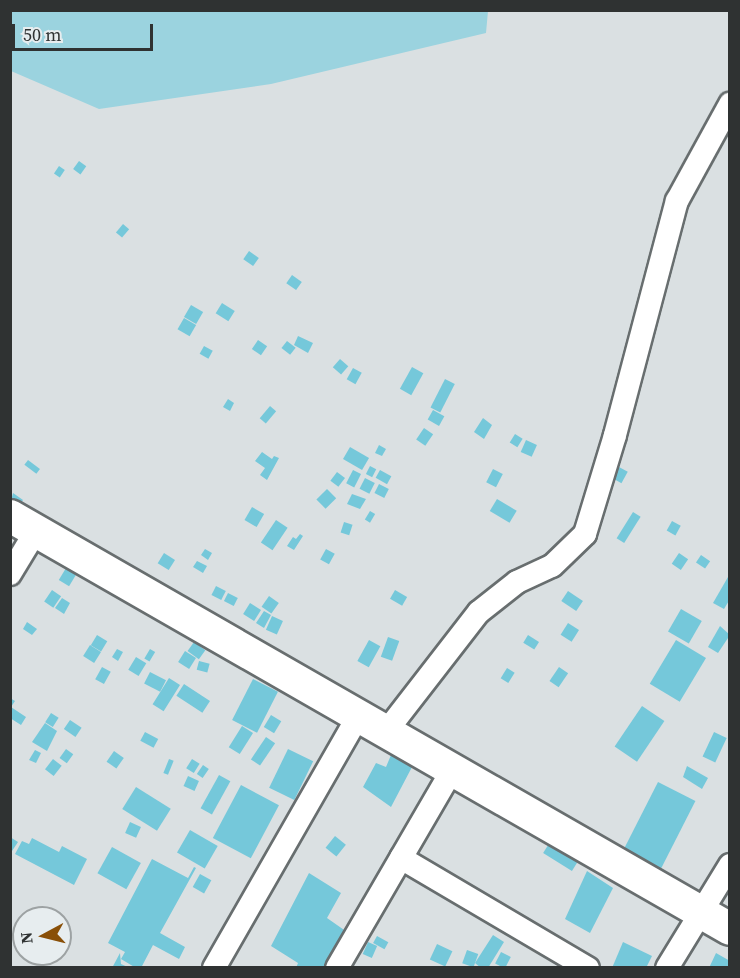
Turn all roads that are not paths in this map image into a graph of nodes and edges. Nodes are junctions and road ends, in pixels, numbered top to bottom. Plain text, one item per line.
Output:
1 (729, 104) edge
2 (23, 523) edge
3 (10, 574) edge
4 (358, 717) junction
5 (385, 733) junction
6 (451, 772) junction
7 (401, 858) junction
8 (729, 865) edge
9 (699, 912) junction
10 (729, 929) edge
11 (214, 968) edge
12 (337, 968) edge
13 (588, 968) edge
14 (667, 968) edge

1 - 5 street
2 - 3 street
2 - 4 street
4 - 5 street
4 - 11 street
5 - 6 street
6 - 7 street
6 - 9 street
7 - 12 street
7 - 13 street
8 - 9 street
9 - 10 street
9 - 14 street

